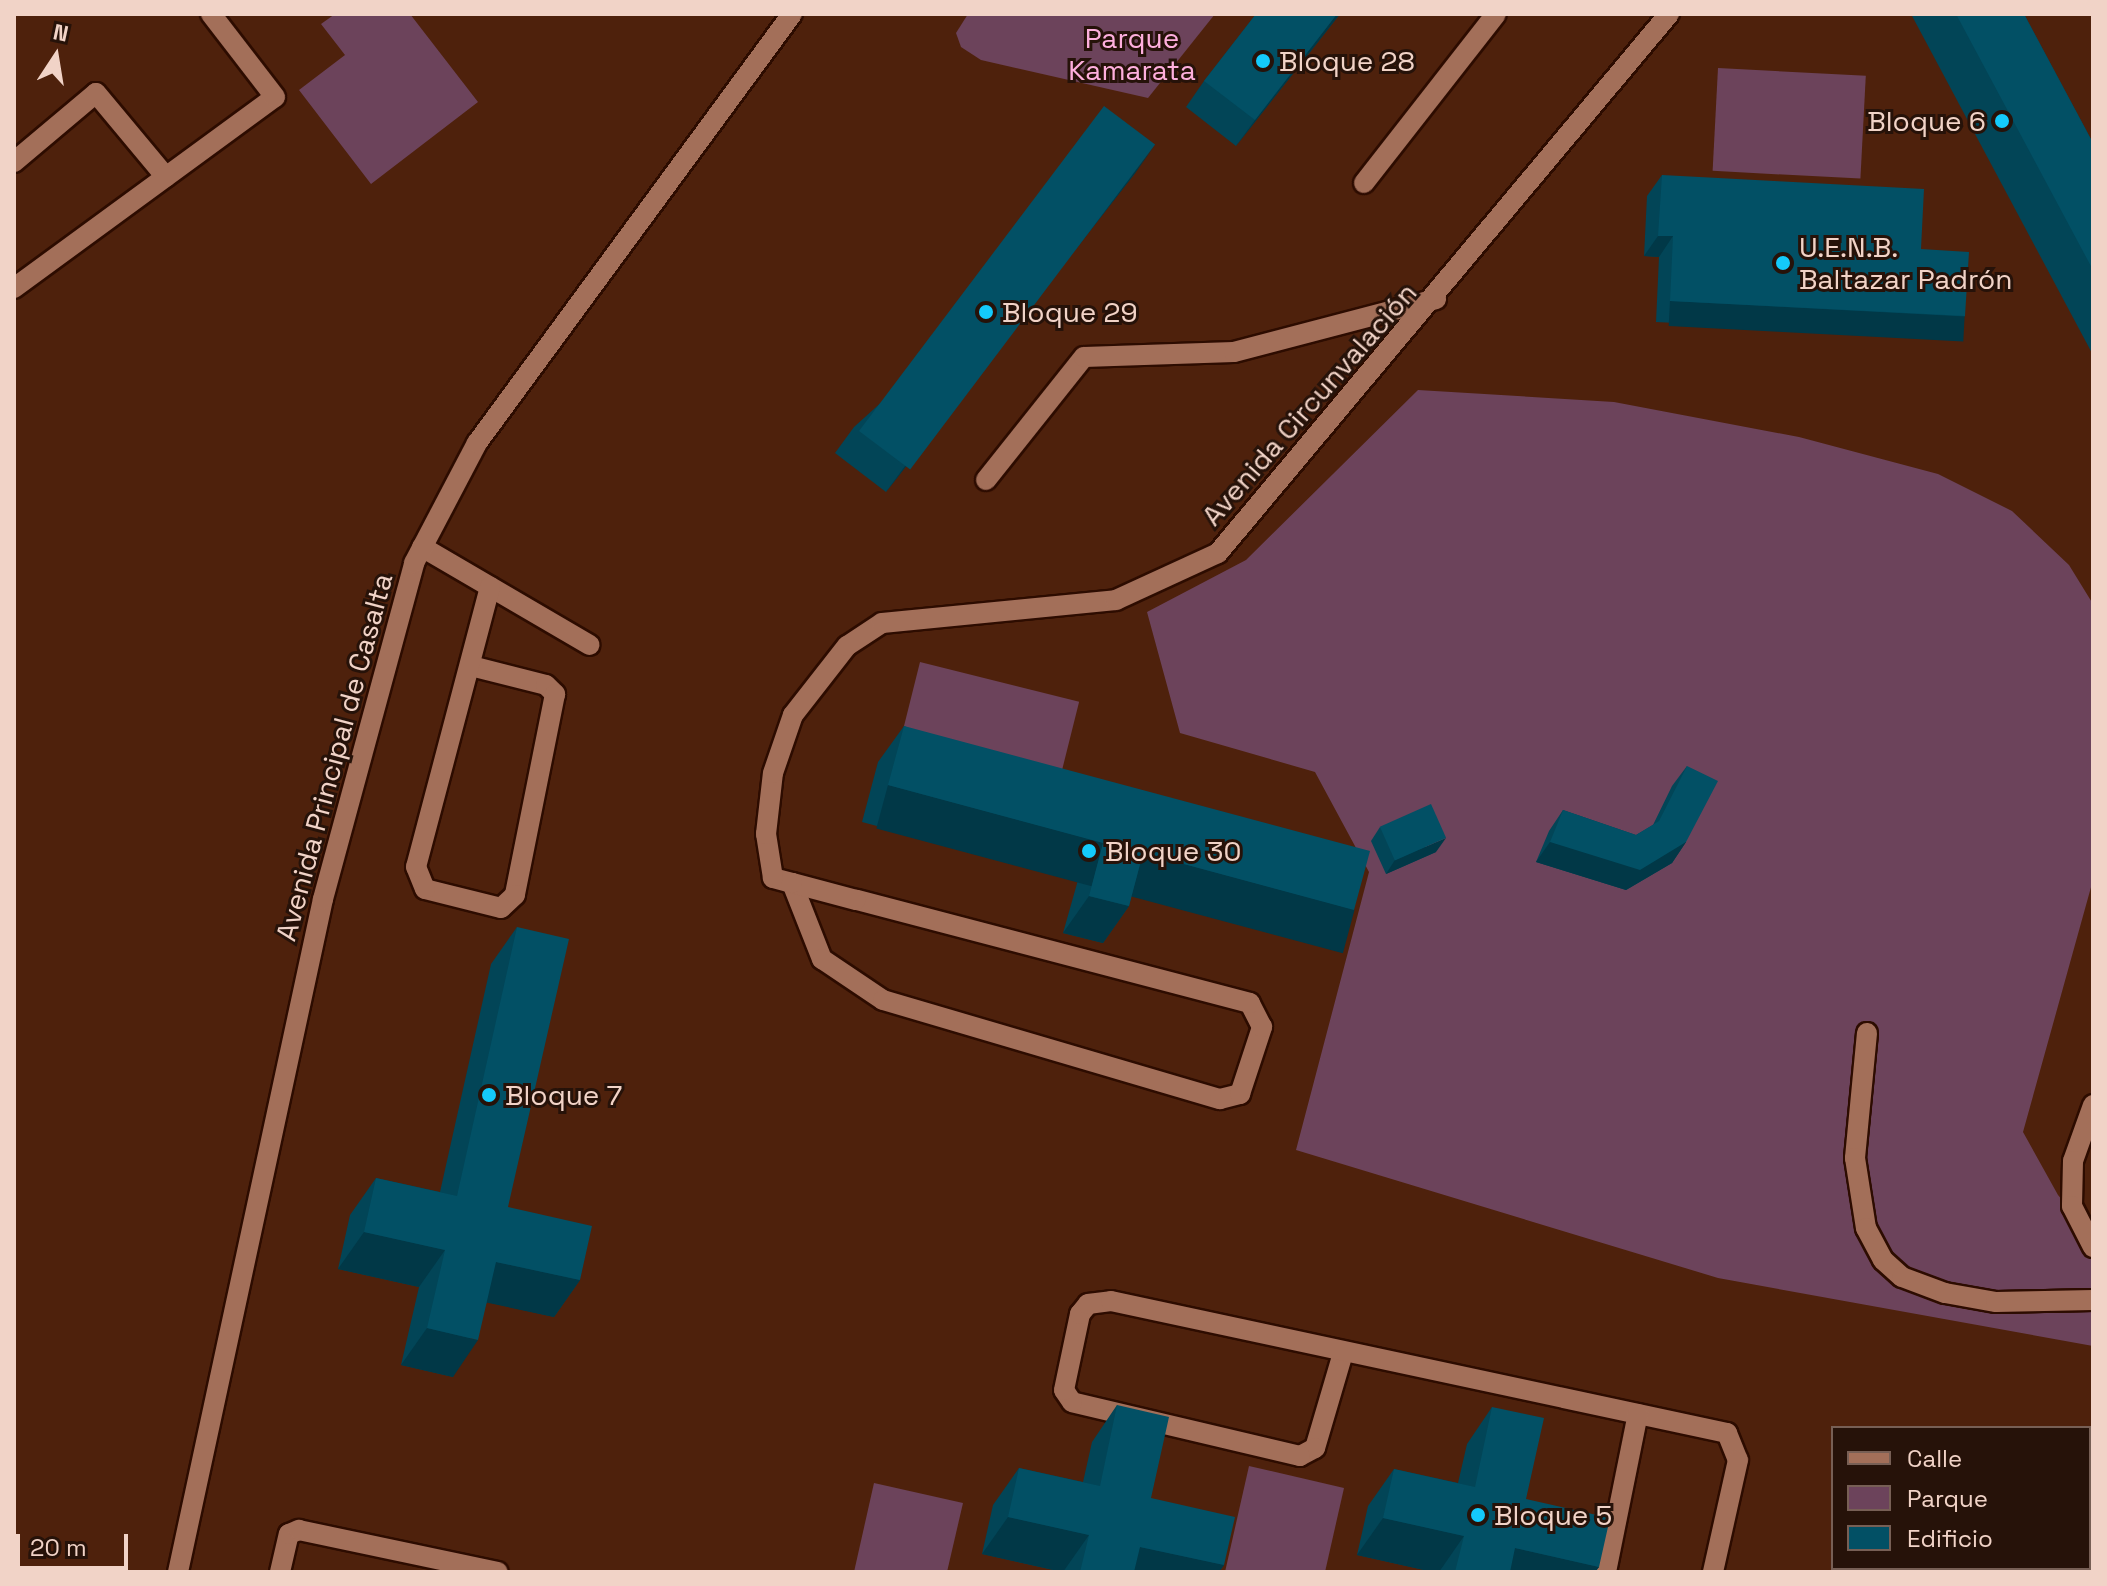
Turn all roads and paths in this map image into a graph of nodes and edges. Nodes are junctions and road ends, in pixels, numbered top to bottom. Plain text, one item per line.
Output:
1 (211, 14) edge
2 (792, 14) edge
3 (1496, 14) edge
4 (1669, 14) edge
5 (14, 162) edge
6 (166, 177) junction
7 (1364, 183) dead end
8 (14, 288) edge
9 (1436, 299) junction
10 (986, 480) dead end
11 (422, 547) junction
12 (490, 587) junction
13 (590, 645) dead end
14 (471, 666) junction
15 (782, 880) junction
16 (1867, 1033) dead end
17 (2093, 1105) edge
18 (2083, 1160) edge
19 (2093, 1247) edge
20 (2093, 1300) edge
21 (1343, 1353) junction
22 (1638, 1414) junction
23 (178, 1572) edge
24 (280, 1572) edge
25 (498, 1572) edge
26 (1606, 1572) edge
27 (1713, 1572) edge

1 - 6 street
2 - 11 street, Avenida Principal de Casalta
3 - 7 street
4 - 9 street, Avenida Circunvalación
5 - 6 street
6 - 8 street
9 - 10 street
9 - 15 street, Avenida Circunvalación
11 - 12 street
11 - 23 street, Avenida Principal de Casalta
12 - 13 street
12 - 14 street
14 - 14 street
15 - 15 street, Avenida Circunvalación
16 - 20 street
17 - 18 street
18 - 19 street
21 - 21 street
21 - 22 street
22 - 26 street
22 - 27 street
24 - 25 street

